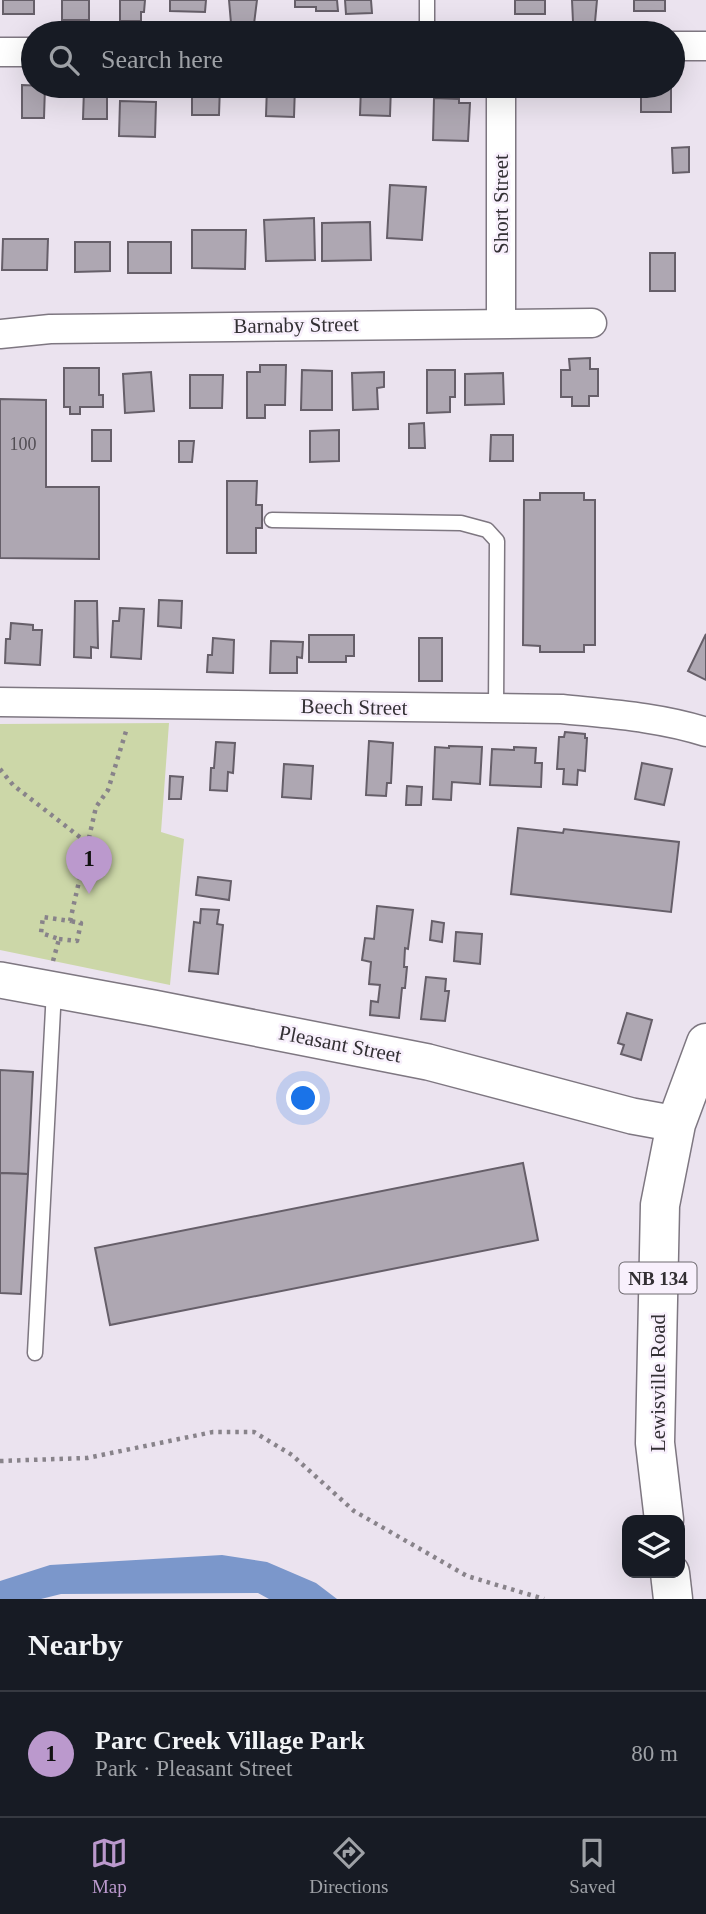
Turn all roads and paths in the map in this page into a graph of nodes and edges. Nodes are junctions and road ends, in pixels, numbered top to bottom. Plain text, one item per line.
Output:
1 (427, 0) edge
2 (427, 21) edge
3 (685, 46) edge
4 (706, 46) edge
5 (0, 52) edge
6 (21, 52) edge
7 (501, 98) edge
8 (501, 323) junction
9 (592, 323) dead end
10 (0, 334) edge
11 (272, 520) dead end
12 (0, 702) edge
13 (133, 704) junction
14 (496, 709) junction
15 (706, 732) edge
16 (0, 769) edge
17 (86, 849) junction
18 (70, 921) junction
19 (59, 939) junction
20 (0, 981) edge
21 (54, 990) junction
22 (706, 1043) edge
23 (676, 1124) junction
24 (35, 1353) dead end
25 (0, 1461) edge
26 (663, 1515) edge
27 (671, 1578) edge
28 (544, 1599) edge
29 (673, 1599) edge

1 - 2 lane
3 - 4 street
5 - 6 street
7 - 8 street, Short Street
8 - 9 street, Barnaby Street
8 - 10 street, Barnaby Street
11 - 14 lane
12 - 13 street, Beech Street
13 - 14 street, Beech Street
13 - 17 path
14 - 15 street, Beech Street
16 - 17 path
17 - 18 path
18 - 19 path
18 - 19 path
19 - 21 path
20 - 21 street, Pleasant Street
21 - 23 street, Pleasant Street
21 - 24 lane
22 - 23 main road, Lewisville Road / NB 134
23 - 26 main road, Lewisville Road / NB 134
25 - 28 path
27 - 29 main road

